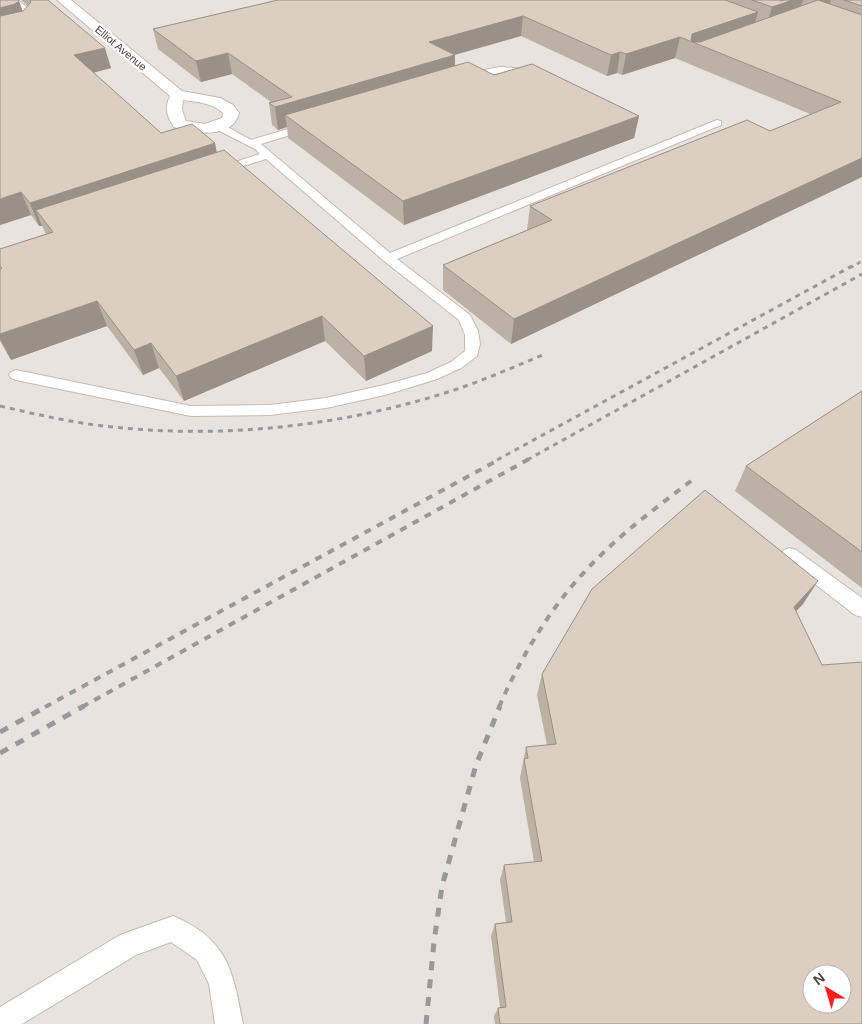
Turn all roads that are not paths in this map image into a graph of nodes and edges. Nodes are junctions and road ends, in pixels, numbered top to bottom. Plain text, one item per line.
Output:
1 (13, 0) edge
2 (63, 0) edge
3 (0, 33) edge
4 (551, 81) edge
5 (452, 82) edge
6 (178, 95) junction
7 (717, 123) dead end
8 (228, 124) junction
9 (314, 124) edge
10 (252, 132) dead end
11 (259, 147) junction
12 (202, 176) edge
13 (388, 258) junction
14 (16, 376) dead end
15 (790, 555) dead end
16 (862, 608) edge
17 (0, 1022) edge
18 (229, 1024) edge

1 - 3 lane
2 - 6 street, Elliot Avenue
4 - 5 lane
6 - 8 street
6 - 8 street
7 - 13 lane
8 - 11 lane
9 - 11 lane
10 - 11 lane
11 - 12 lane
11 - 13 lane
13 - 14 lane
15 - 16 lane
17 - 18 lane

